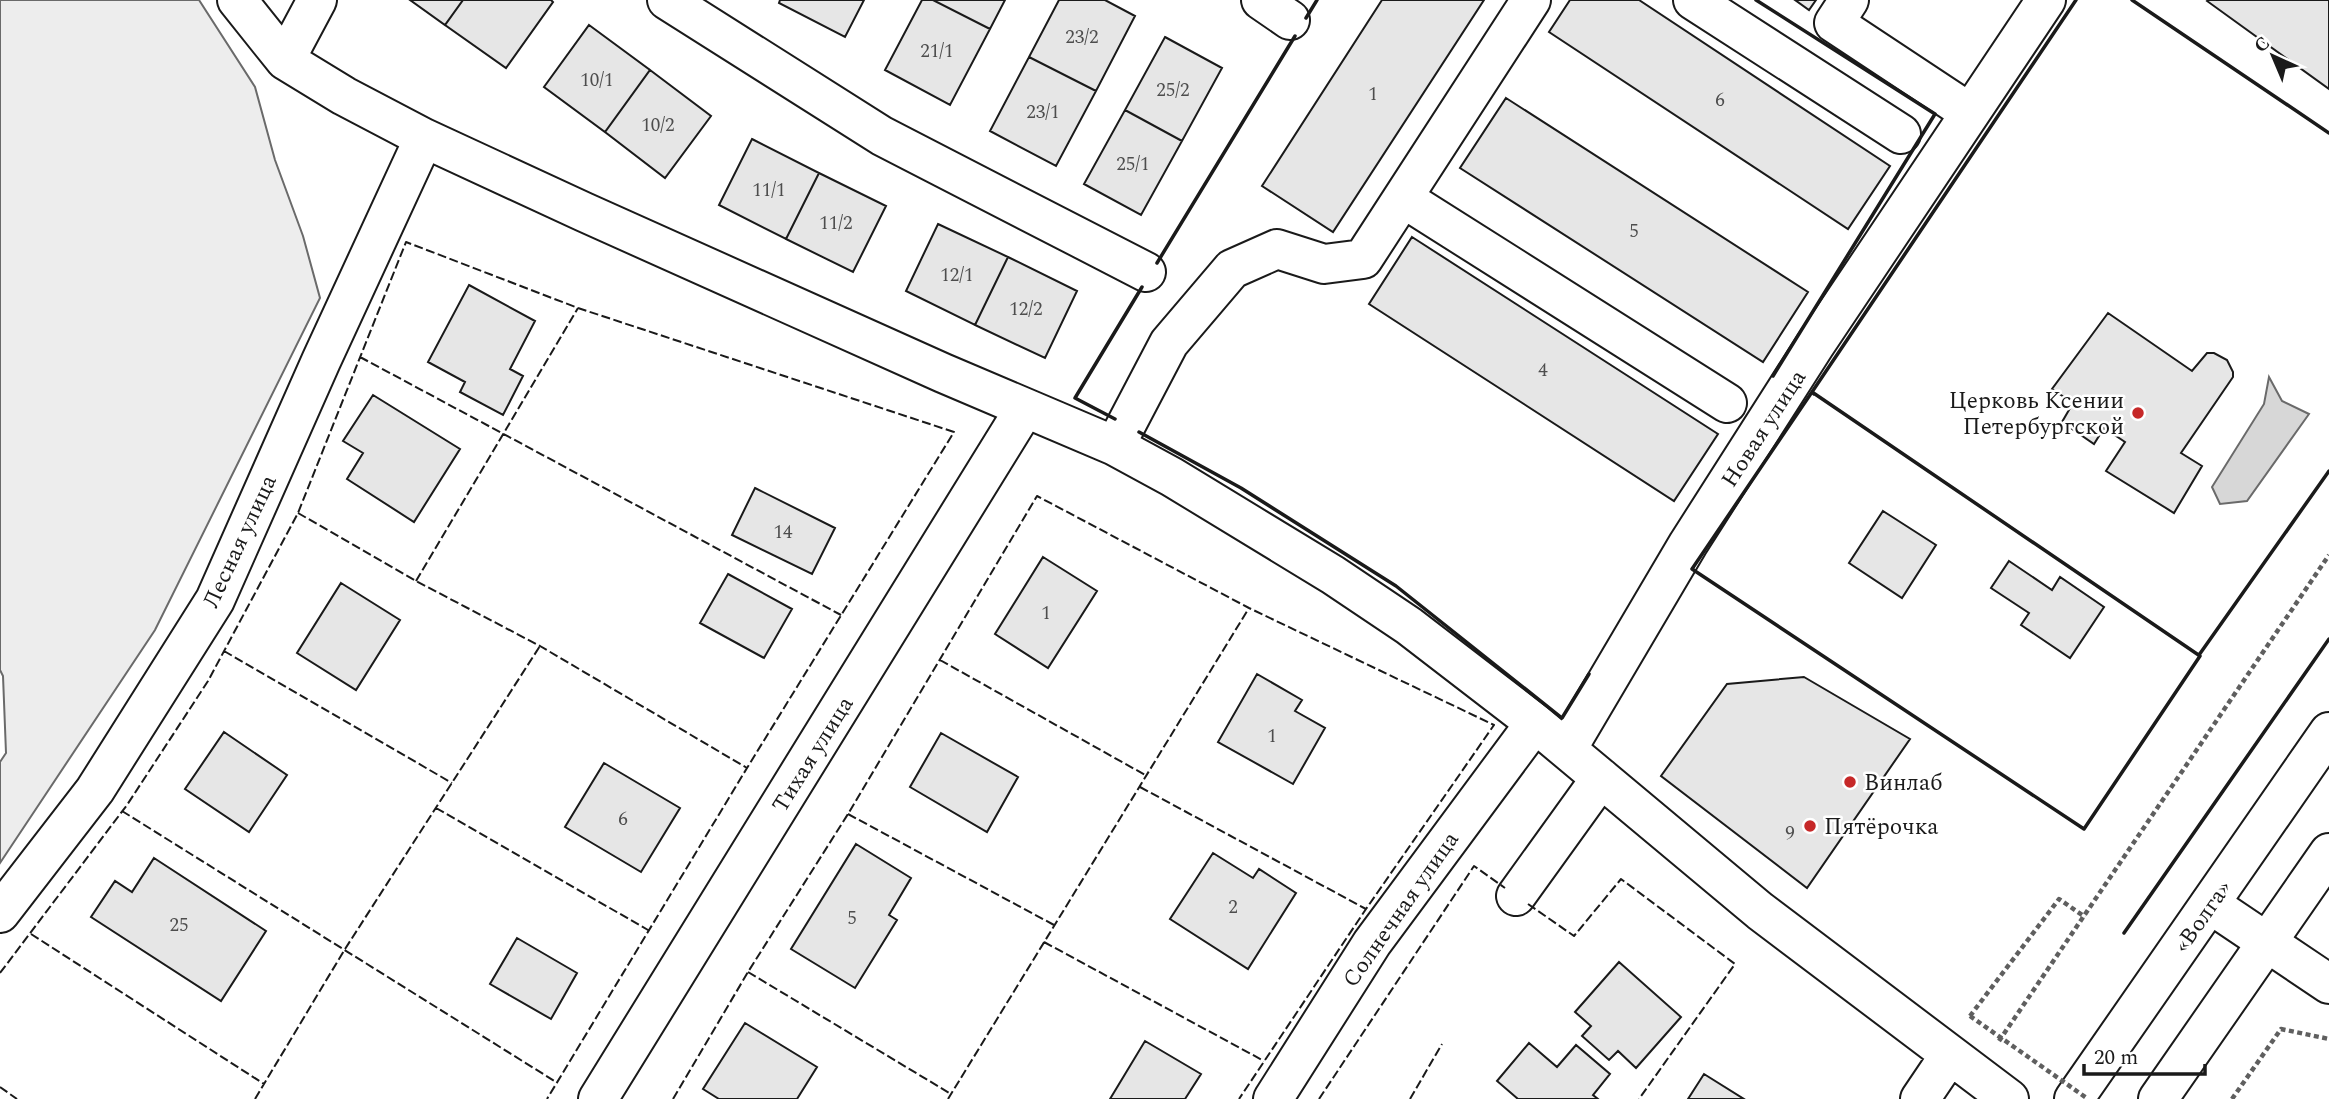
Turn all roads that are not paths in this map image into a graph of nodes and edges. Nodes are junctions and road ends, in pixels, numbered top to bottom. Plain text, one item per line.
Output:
1 (237, 0) edge
2 (317, 0) edge
3 (667, 0) edge
4 (1531, 0) edge
5 (1693, 0) edge
6 (1849, 0) edge
7 (2046, 0) edge
8 (285, 60) junction
9 (1970, 113) junction
10 (1901, 134) dead end
11 (424, 138) junction
12 (1403, 198) junction
13 (1146, 272) dead end
14 (1727, 402) dead end
15 (1025, 408) junction
16 (1115, 446) junction
17 (1535, 723) junction
18 (2329, 732) edge
19 (1567, 749) junction
20 (1601, 778) junction
21 (2329, 852) edge
22 (1516, 896) dead end
23 (2210, 904) junction
24 (0, 913) edge
25 (2267, 943) junction
26 (2329, 984) edge
27 (1949, 1056) junction
28 (598, 1099) edge
29 (1273, 1099) edge
30 (1920, 1099) edge
31 (2009, 1099) edge
32 (2074, 1099) edge
33 (2158, 1099) edge

1 - 8 main road
2 - 8 main road
3 - 13 main road
4 - 12 main road
5 - 10 main road
6 - 9 main road
7 - 9 main road, Новая улица
8 - 11 main road
9 - 19 main road, Новая улица
11 - 15 main road
11 - 24 main road, Лесная улица
12 - 14 main road
12 - 16 main road
15 - 16 main road
15 - 28 main road, Тихая улица
16 - 17 main road
17 - 19 main road
17 - 29 main road, Солнечная улица
18 - 23 main road, «Волга»
19 - 20 main road
20 - 22 main road
20 - 27 main road
21 - 25 main road
23 - 25 main road
23 - 32 main road, «Волга»
25 - 26 main road
25 - 33 main road
27 - 30 main road
27 - 31 main road

